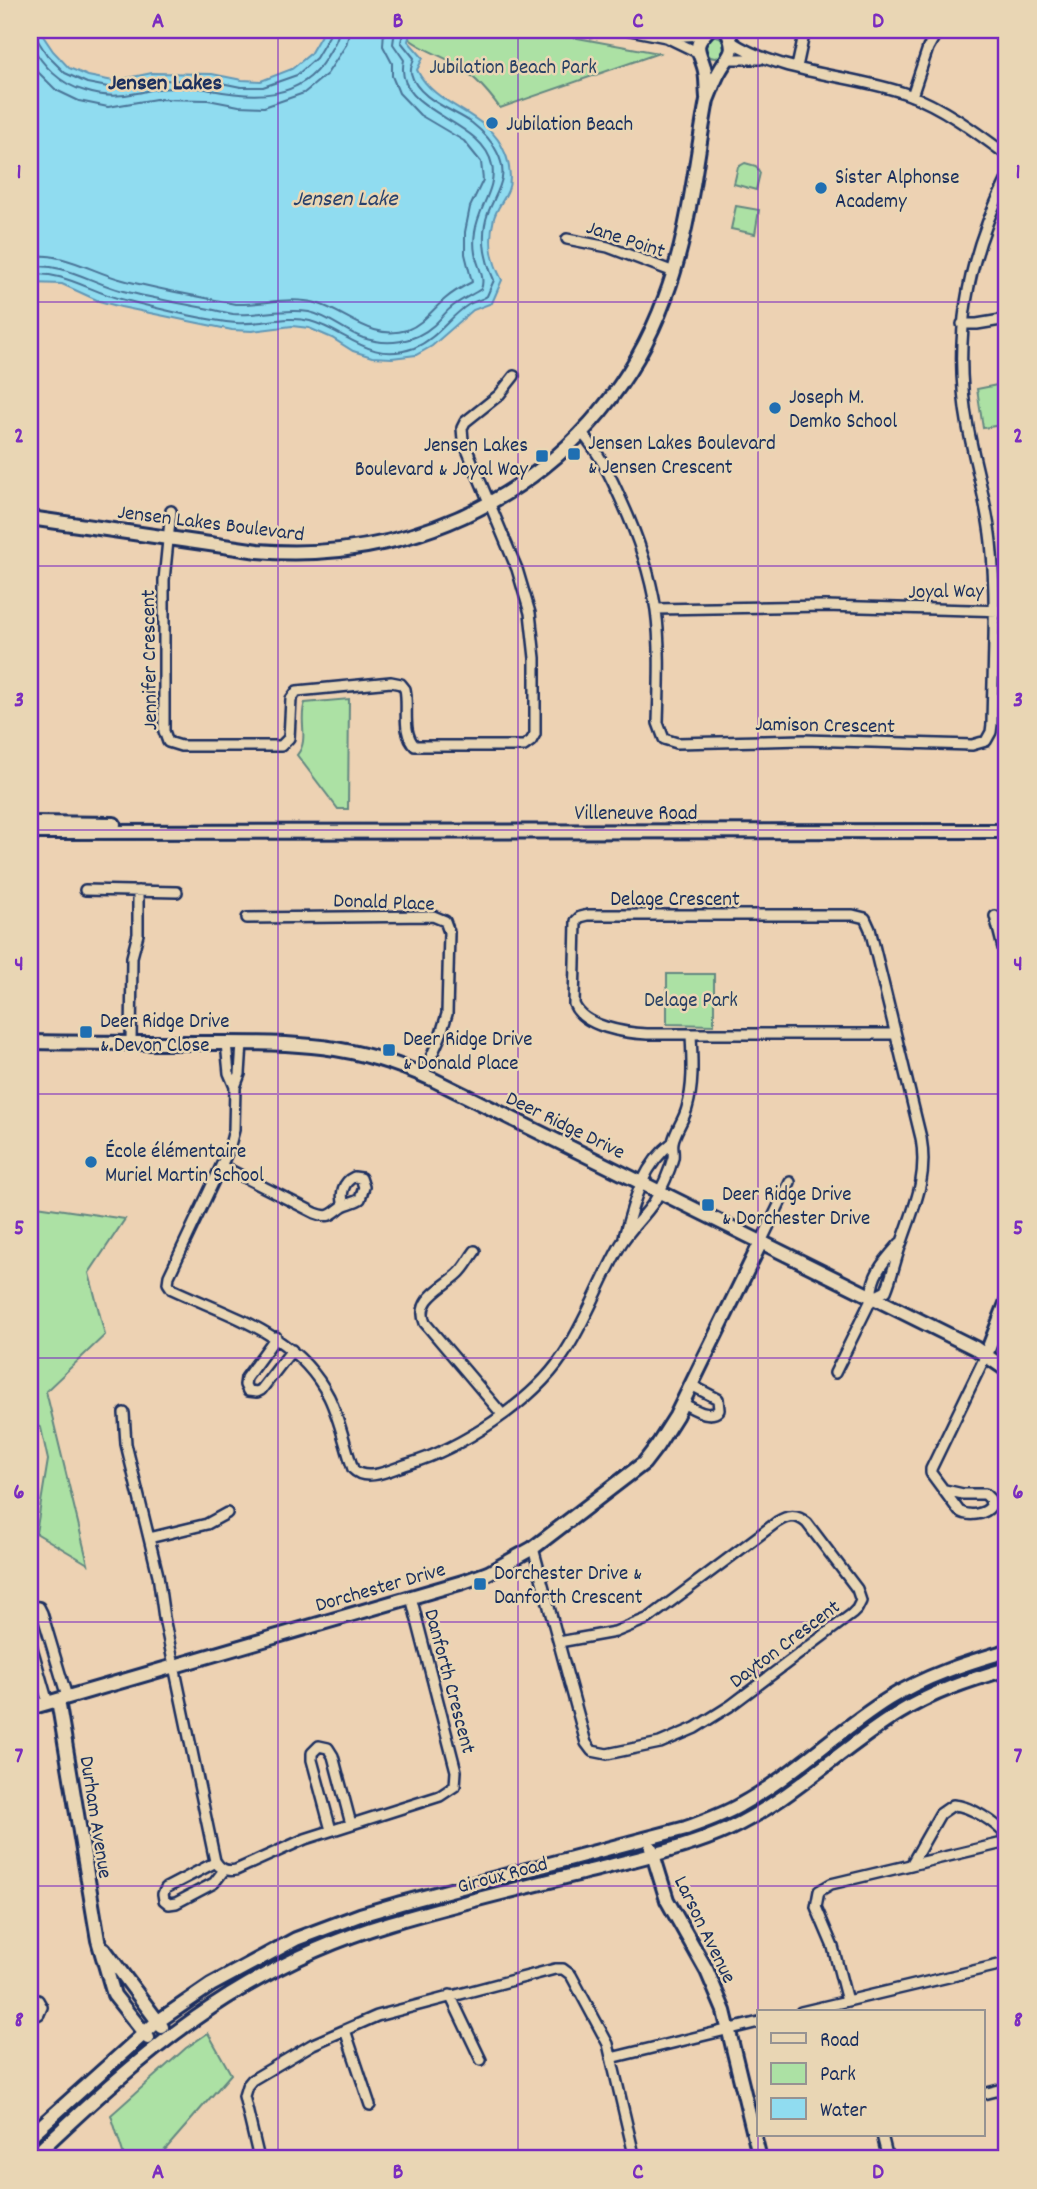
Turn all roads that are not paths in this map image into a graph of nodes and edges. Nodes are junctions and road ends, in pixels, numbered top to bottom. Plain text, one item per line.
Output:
1 (630, 30) edge
2 (805, 30) edge
3 (938, 30) edge
4 (706, 32) edge
5 (666, 37) junction
6 (730, 37) edge
7 (699, 56) junction
8 (765, 60) junction
9 (728, 61) junction
10 (797, 66) junction
11 (912, 96) junction
12 (708, 100) junction
13 (1007, 155) edge
14 (1007, 179) edge
15 (567, 239) dead end
16 (674, 272) junction
17 (1007, 319) edge
18 (962, 324) junction
19 (514, 376) dead end
20 (582, 433) junction
21 (489, 503) junction
22 (172, 511) dead end
23 (30, 518) edge
24 (167, 538) junction
25 (656, 609) junction
26 (992, 611) junction
27 (1007, 611) edge
28 (30, 823) edge
29 (264, 831) junction
30 (1007, 831) edge
31 (30, 832) edge
32 (85, 890) dead end
33 (138, 891) junction
34 (177, 892) dead end
35 (995, 916) dead end
36 (247, 918) dead end
37 (1007, 964) edge
38 (691, 1034) junction
39 (895, 1034) junction
40 (30, 1042) edge
41 (131, 1043) junction
42 (226, 1043) junction
43 (242, 1043) junction
44 (423, 1074) junction
45 (235, 1087) junction
46 (673, 1142) junction
47 (222, 1166) junction
48 (790, 1182) dead end
49 (641, 1183) junction
50 (659, 1192) junction
51 (344, 1205) dead end
52 (902, 1241) junction
53 (622, 1242) junction
54 (761, 1242) junction
55 (475, 1251) dead end
56 (872, 1297) junction
57 (1007, 1301) edge
58 (276, 1337) junction
59 (292, 1350) junction
60 (986, 1355) junction
61 (1007, 1370) edge
62 (835, 1373) dead end
63 (691, 1385) junction
64 (682, 1403) junction
65 (124, 1413) dead end
66 (502, 1414) junction
67 (944, 1490) junction
68 (227, 1513) dead end
69 (149, 1538) junction
70 (533, 1548) junction
71 (411, 1597) junction
72 (30, 1606) edge
73 (30, 1641) edge
74 (559, 1642) junction
75 (1007, 1651) edge
76 (174, 1666) junction
77 (1007, 1669) edge
78 (58, 1700) junction
79 (30, 1708) edge
80 (351, 1824) junction
81 (331, 1830) junction
82 (1007, 1836) edge
83 (648, 1838) junction
84 (1007, 1842) edge
85 (653, 1854) junction
86 (216, 1862) junction
87 (911, 1865) junction
88 (224, 1870) junction
89 (98, 1940) junction
90 (1007, 1963) edge
91 (450, 1995) junction
92 (30, 1998) edge
93 (847, 2001) junction
94 (809, 2010) edge
95 (30, 2018) edge
96 (157, 2022) junction
97 (757, 2022) edge
98 (345, 2029) junction
99 (729, 2029) junction
100 (144, 2032) junction
101 (169, 2036) junction
102 (155, 2046) junction
103 (611, 2058) junction
104 (481, 2060) dead end
105 (1007, 2088) edge
106 (984, 2094) edge
107 (370, 2105) dead end
108 (30, 2136) edge
109 (882, 2136) edge
110 (31, 2159) edge
111 (259, 2159) edge
112 (635, 2159) edge
113 (760, 2159) edge
114 (888, 2159) edge

1 - 5 street
2 - 10 street
3 - 11 street
4 - 5 street
4 - 6 street
4 - 7 street
5 - 7 street
6 - 8 street
6 - 9 street
7 - 9 street
7 - 12 street, Jensen Lakes Boulevard
8 - 9 street
8 - 10 street
9 - 12 street, Jensen Lakes Boulevard
10 - 11 street
11 - 13 street
12 - 16 street, Jensen Lakes Boulevard
14 - 18 street, Joyal Way
15 - 16 street, Jane Point
16 - 20 street, Jensen Lakes Boulevard
17 - 18 street
18 - 26 street, Joyal Way
19 - 21 street
20 - 21 street, Jensen Lakes Boulevard
20 - 25 street
21 - 24 street, Jensen Lakes Boulevard
21 - 24 street, Jennifer Crescent
22 - 24 street
23 - 24 street, Jensen Lakes Boulevard
25 - 26 street, Joyal Way
25 - 26 street, Jamison Crescent
26 - 27 street
28 - 29 street, Villeneuve Road
29 - 30 street, Villeneuve Road
29 - 31 street, Villeneuve Road
32 - 33 street
33 - 34 street
33 - 41 street
35 - 37 street
36 - 44 street, Donald Place
38 - 39 street, Delage Crescent
38 - 39 street, Delage Crescent
38 - 46 street
39 - 52 street, Delage Crescent
40 - 41 street, Deer Ridge Drive
41 - 42 street, Deer Ridge Drive
42 - 43 street, Deer Ridge Drive
42 - 45 street
43 - 44 street, Deer Ridge Drive
43 - 45 street
44 - 49 street, Deer Ridge Drive
45 - 47 street
46 - 49 street
46 - 50 street
47 - 51 street
47 - 58 street
48 - 54 street
49 - 50 street, Deer Ridge Drive
49 - 53 street
50 - 53 street
50 - 54 street, Deer Ridge Drive
52 - 56 street, Delage Crescent
52 - 56 street, Delage Crescent
53 - 66 street
54 - 56 street, Deer Ridge Drive
54 - 63 street, Dorchester Drive
55 - 66 street
56 - 60 street, Deer Ridge Drive
56 - 62 street
57 - 60 street
58 - 59 street
58 - 59 street
59 - 66 street
60 - 61 street, Deer Ridge Drive
60 - 67 street
63 - 64 street, Dorchester Drive
63 - 64 street
64 - 70 street, Dorchester Drive
65 - 69 street
67 - 67 street
68 - 69 street
69 - 76 street
70 - 71 street, Dorchester Drive
70 - 74 street, Dayton Crescent
71 - 76 street, Dorchester Drive
71 - 80 street, Danforth Crescent
72 - 78 street
73 - 78 street
74 - 74 street, Dayton Crescent
75 - 83 street, Giroux Road
76 - 78 street, Dorchester Drive
76 - 86 street
77 - 85 street, Giroux Road
78 - 79 street, Dorchester Drive
78 - 89 street, Durham Avenue
80 - 81 street, Danforth Crescent
80 - 81 street
81 - 88 street, Danforth Crescent
82 - 87 street
83 - 85 street, Larson Avenue
83 - 96 street, Giroux Road
84 - 87 street
85 - 99 street, Larson Avenue
85 - 101 street, Giroux Road
86 - 88 street
86 - 88 street, Danforth Crescent
87 - 93 street
89 - 96 street, Durham Avenue
89 - 100 street, Durham Avenue
90 - 93 street
91 - 98 street
91 - 103 street
91 - 104 street
92 - 95 street
93 - 94 street
96 - 100 street, Giroux Road
96 - 101 street, Durham Avenue
97 - 99 street
98 - 107 street
98 - 111 street
99 - 103 street
99 - 113 street, Larson Avenue
100 - 102 street, Durham Avenue
100 - 108 street, Giroux Road
101 - 102 street, Giroux Road
102 - 110 street, Giroux Road
103 - 112 street
105 - 106 street
109 - 114 street

